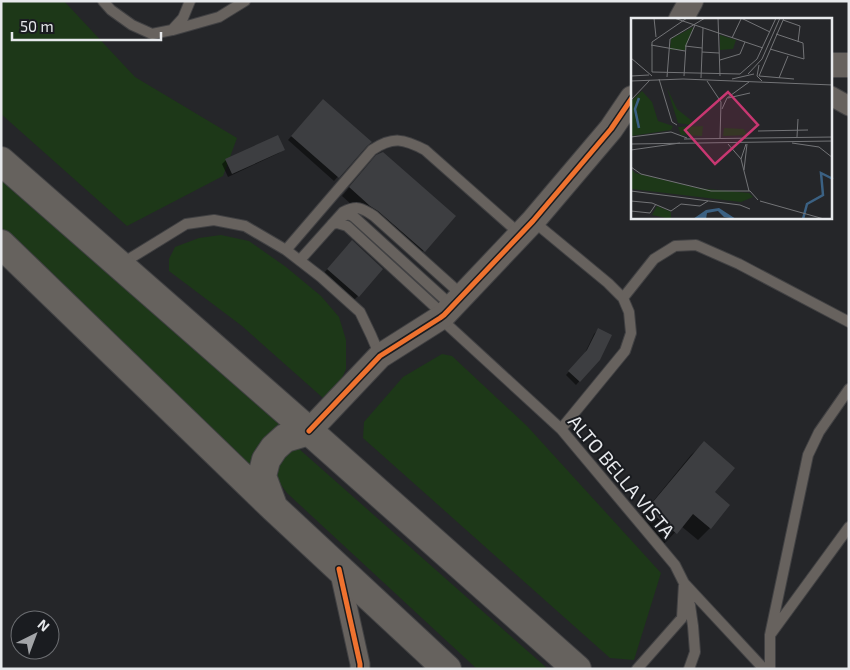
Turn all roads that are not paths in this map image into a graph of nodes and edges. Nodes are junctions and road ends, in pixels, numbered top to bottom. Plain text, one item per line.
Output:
1 (103, 1) edge
2 (190, 1) edge
3 (245, 1) edge
4 (690, 1) edge
5 (682, 18) edge
6 (172, 30) junction
7 (832, 65) edge
8 (849, 65) edge
9 (832, 97) edge
10 (631, 99) edge
11 (849, 106) edge
12 (631, 119) edge
13 (610, 129) junction
14 (1, 151) edge
15 (1, 161) edge
16 (336, 220) junction
17 (77, 227) junction
18 (527, 227) junction
19 (1, 244) edge
20 (286, 250) junction
21 (1, 253) edge
22 (300, 260) junction
23 (119, 265) junction
24 (623, 298) junction
25 (450, 309) junction
26 (81, 322) junction
27 (849, 322) edge
28 (380, 356) junction
29 (849, 389) edge
30 (561, 429) junction
31 (309, 431) junction
32 (274, 508) junction
33 (849, 527) edge
34 (340, 569) junction
35 (684, 583) junction
36 (770, 636) junction
37 (571, 664) edge
38 (360, 669) edge
39 (447, 669) edge
40 (637, 669) edge
41 (689, 669) edge
42 (764, 669) edge
43 (770, 669) edge

1 - 6 lane
2 - 6 lane
3 - 6 lane
4 - 5 street
7 - 8 street
9 - 11 street
10 - 13 street
12 - 13 street
13 - 18 street
14 - 17 highway
15 - 17 highway
16 - 22 lane
16 - 25 lane
16 - 25 lane
17 - 23 highway
18 - 20 lane
18 - 24 lane
18 - 25 street
19 - 26 highway
20 - 22 lane
20 - 23 lane
21 - 26 highway
22 - 28 lane
23 - 31 highway
24 - 27 lane
24 - 30 lane
25 - 28 street
25 - 30 lane, ALTO BELLA VISTA
26 - 32 highway
28 - 31 street
29 - 36 lane
30 - 35 lane, ALTO BELLA VISTA
31 - 32 highway
31 - 37 highway
32 - 34 highway
33 - 36 lane
34 - 38 street
34 - 39 highway
35 - 40 lane
35 - 41 lane
35 - 42 lane, ALTO BELLA VISTA
36 - 43 lane

